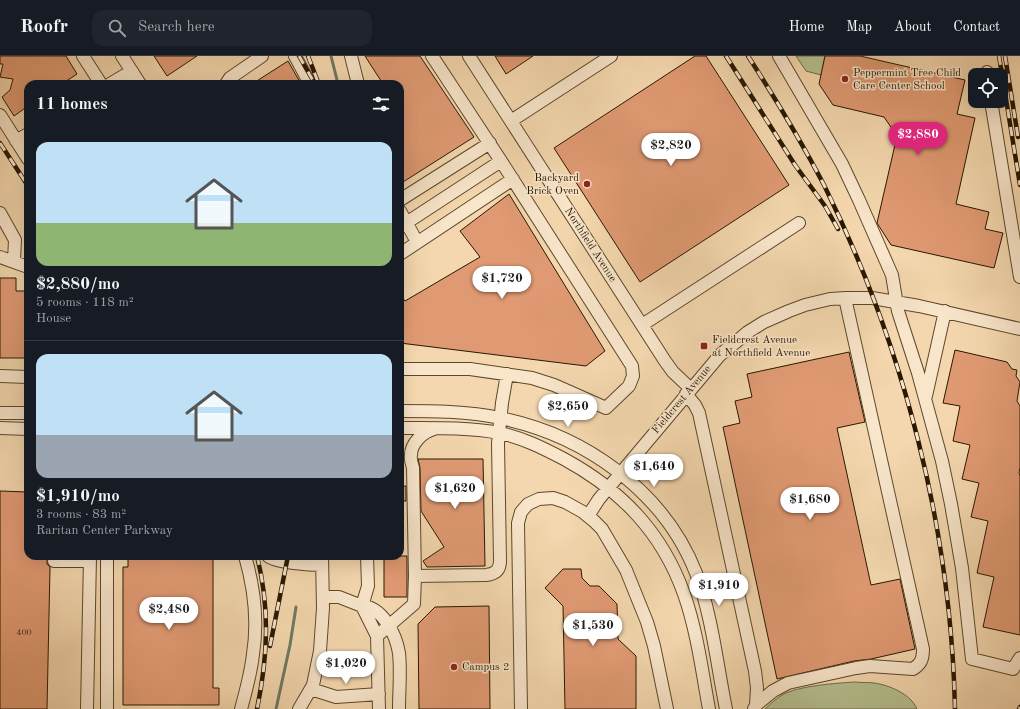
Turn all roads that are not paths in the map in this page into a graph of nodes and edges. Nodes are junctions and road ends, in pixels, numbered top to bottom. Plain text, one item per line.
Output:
1 (84, 56) edge
2 (122, 56) edge
3 (262, 56) edge
4 (295, 56) edge
5 (352, 56) edge
6 (432, 56) edge
7 (469, 56) edge
8 (611, 56) edge
9 (779, 56) edge
10 (132, 71) junction
11 (99, 80) edge
12 (117, 80) edge
13 (138, 80) edge
14 (229, 80) edge
15 (308, 80) edge
16 (357, 80) edge
17 (992, 108) edge
18 (0, 115) edge
19 (511, 121) junction
20 (24, 136) edge
21 (16, 141) junction
22 (490, 143) junction
23 (24, 154) edge
24 (502, 161) junction
25 (513, 179) junction
26 (404, 197) edge
27 (0, 214) edge
28 (799, 223) dead end
29 (404, 224) edge
30 (404, 226) edge
31 (417, 242) junction
32 (404, 251) edge
33 (0, 257) edge
34 (14, 261) junction
35 (24, 265) edge
36 (1020, 277) edge
37 (845, 298) junction
38 (896, 301) junction
39 (945, 311) junction
40 (642, 325) junction
41 (1020, 329) edge
42 (404, 369) edge
43 (507, 374) junction
44 (0, 376) edge
45 (24, 377) edge
46 (688, 391) junction
47 (925, 400) junction
48 (404, 411) edge
49 (0, 413) edge
50 (24, 413) edge
51 (500, 418) junction
52 (0, 428) edge
53 (404, 428) edge
54 (439, 428) junction
55 (24, 429) edge
56 (499, 433) junction
57 (620, 473) junction
58 (609, 487) junction
59 (588, 516) junction
60 (90, 560) edge
61 (107, 560) edge
62 (246, 560) edge
63 (276, 560) edge
64 (322, 560) edge
65 (367, 560) edge
66 (415, 576) junction
67 (323, 597) junction
68 (362, 606) junction
69 (388, 626) junction
70 (377, 636) junction
71 (1020, 658) edge
72 (312, 689) junction
73 (379, 694) junction
74 (755, 707) edge
75 (87, 709) edge
76 (107, 709) edge
77 (242, 709) edge
78 (299, 709) edge
79 (379, 709) edge
80 (399, 709) edge
81 (521, 709) edge
82 (667, 709) edge
83 (709, 709) edge
84 (726, 709) edge

1 - 11 street
2 - 10 street
3 - 14 street
4 - 15 street
5 - 16 street
6 - 22 street
7 - 19 street, Northfield Avenue
8 - 19 street
9 - 38 street
10 - 12 street
10 - 13 street
17 - 36 street
18 - 21 street
19 - 40 street, Northfield Avenue
20 - 21 street
21 - 23 street
22 - 24 street
22 - 26 street
24 - 25 street
24 - 29 street
25 - 31 street
25 - 43 street
27 - 34 street
28 - 40 street
30 - 31 street
31 - 32 street
33 - 34 street
34 - 35 street
37 - 38 street, Fieldcrest Avenue
37 - 46 street, Fieldcrest Avenue
37 - 74 street
38 - 39 street, Fieldcrest Avenue
38 - 47 street
39 - 41 street, Fieldcrest Avenue
39 - 47 street
40 - 46 street, Northfield Avenue
42 - 43 street
43 - 51 street
44 - 45 street
46 - 57 street, Fieldcrest Avenue
46 - 74 street, Northfield Avenue
47 - 71 street
48 - 51 street
49 - 50 street
51 - 56 street
51 - 57 street
52 - 55 street
53 - 54 street
54 - 56 street
54 - 66 street
56 - 58 street
56 - 66 street
57 - 58 street, Fieldcrest Avenue
57 - 84 street
58 - 59 street, Fieldcrest Avenue
58 - 83 street
59 - 81 street
59 - 82 street
60 - 75 street
61 - 76 street
62 - 77 street
63 - 64 street
64 - 67 street
65 - 68 street
66 - 69 street
67 - 68 street
67 - 72 street
68 - 69 street
68 - 70 street
69 - 70 street
69 - 80 street
70 - 73 street
72 - 73 street
72 - 78 street
73 - 79 street

